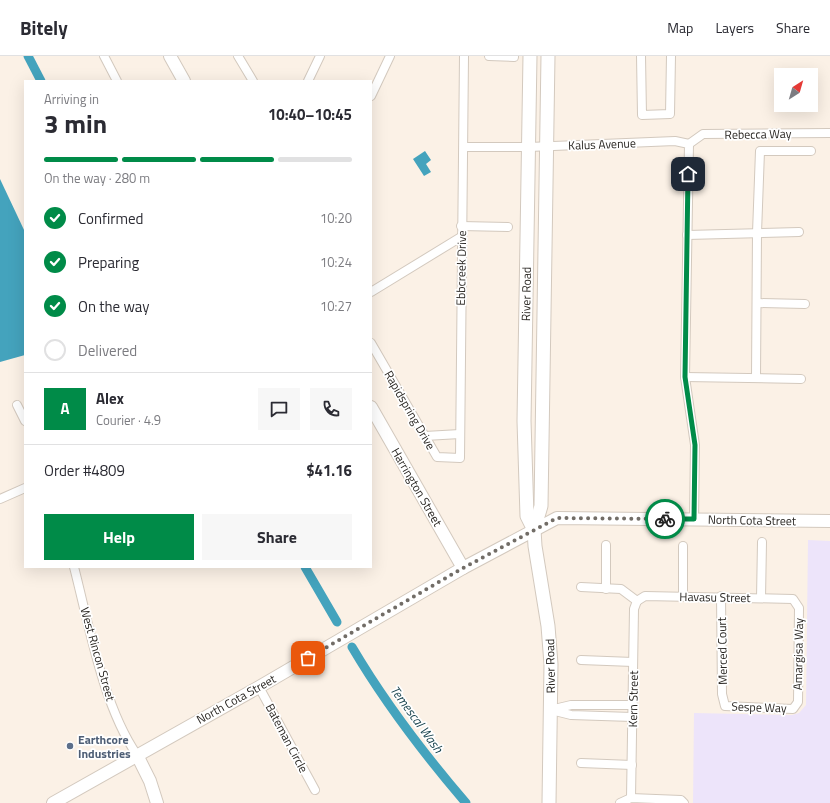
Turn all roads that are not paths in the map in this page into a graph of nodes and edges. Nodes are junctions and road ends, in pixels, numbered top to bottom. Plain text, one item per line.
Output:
1 (104, 56) edge
2 (170, 56) edge
3 (238, 56) edge
4 (320, 56) edge
5 (390, 56) edge
6 (464, 56) edge
7 (489, 56) edge
8 (530, 56) edge
9 (548, 56) edge
10 (641, 56) edge
11 (671, 56) edge
12 (514, 57) edge
13 (116, 80) edge
14 (183, 80) edge
15 (252, 80) edge
16 (308, 80) edge
17 (372, 94) edge
18 (830, 133) edge
19 (689, 144) junction
20 (547, 146) junction
21 (464, 147) junction
22 (529, 147) junction
23 (811, 151) dead end
24 (461, 226) junction
25 (508, 227) dead end
26 (799, 232) dead end
27 (757, 233) junction
28 (687, 235) junction
29 (461, 236) junction
30 (372, 291) edge
31 (756, 303) junction
32 (805, 304) dead end
33 (372, 345) edge
34 (685, 377) junction
35 (756, 378) junction
36 (801, 380) dead end
37 (17, 405) dead end
38 (372, 409) edge
39 (24, 420) edge
40 (460, 434) junction
41 (424, 436) junction
42 (436, 457) joint
43 (24, 488) edge
44 (0, 499) edge
45 (694, 519) junction
46 (830, 521) edge
47 (534, 530) junction
48 (762, 542) dead end
49 (606, 545) dead end
50 (683, 546) dead end
51 (74, 568) edge
52 (463, 568) junction
53 (581, 587) dead end
54 (606, 588) junction
55 (683, 596) junction
56 (721, 596) junction
57 (761, 598) junction
58 (793, 599) joint
59 (637, 601) junction
60 (581, 660) dead end
61 (633, 662) junction
62 (259, 687) junction
63 (633, 705) junction
64 (725, 706) joint
65 (793, 709) joint
66 (550, 710) junction
67 (632, 718) junction
68 (137, 755) junction
69 (581, 762) dead end
70 (632, 765) junction
71 (315, 790) dead end
72 (631, 798) junction
73 (682, 801) edge
74 (53, 803) edge
75 (157, 803) edge
76 (549, 803) edge
77 (620, 803) edge

1 - 13 street
2 - 14 street
3 - 15 street
4 - 16 street
5 - 17 street
6 - 21 street, Ebbcreek Drive
7 - 12 street
8 - 22 main road, River Road
9 - 20 main road, River Road
10 - 11 street
18 - 19 street, Rebecca Way
19 - 20 street, Kalus Avenue
19 - 28 street
20 - 22 street, Kalus Avenue
20 - 47 main road, River Road
21 - 22 street, Kalus Avenue
21 - 24 street, Ebbcreek Drive
22 - 47 main road, River Road
23 - 27 street
24 - 25 street
24 - 29 street, Ebbcreek Drive
26 - 27 street
27 - 28 street
27 - 31 street
28 - 34 street
29 - 30 street
29 - 40 street, Ebbcreek Drive
31 - 32 street
31 - 35 street
33 - 41 street, Rapidspring Drive
34 - 35 street
34 - 45 street
35 - 36 street
37 - 39 street
38 - 52 street, Harrington Street
40 - 41 street
40 - 42 street, Ebbcreek Drive
41 - 42 street, Rapidspring Drive
43 - 44 street
45 - 46 street, North Cota Street
45 - 47 street, North Cota Street
47 - 52 street, North Cota Street
47 - 66 main road, River Road
48 - 57 street
49 - 54 street
50 - 55 street
51 - 68 street, West Rincon Street
52 - 62 street, North Cota Street
53 - 54 street
54 - 59 street
55 - 56 street, Havasu Street
55 - 59 street, Havasu Street
56 - 57 street, Havasu Street
56 - 64 street, Merced Court
57 - 58 street, Havasu Street
58 - 65 street, Amargisa Way
59 - 61 street, Kern Street
60 - 61 street
61 - 63 street, Kern Street
62 - 68 street, North Cota Street
62 - 71 street, Bateman Circle
63 - 66 street
63 - 67 street, Kern Street
64 - 65 street, Sespe Way
66 - 67 street
66 - 76 main road, River Road
67 - 70 street, Kern Street
68 - 74 street, North Cota Street
68 - 75 street, West Rincon Street
69 - 70 street
70 - 72 street, Kern Street
72 - 73 street
72 - 77 street

